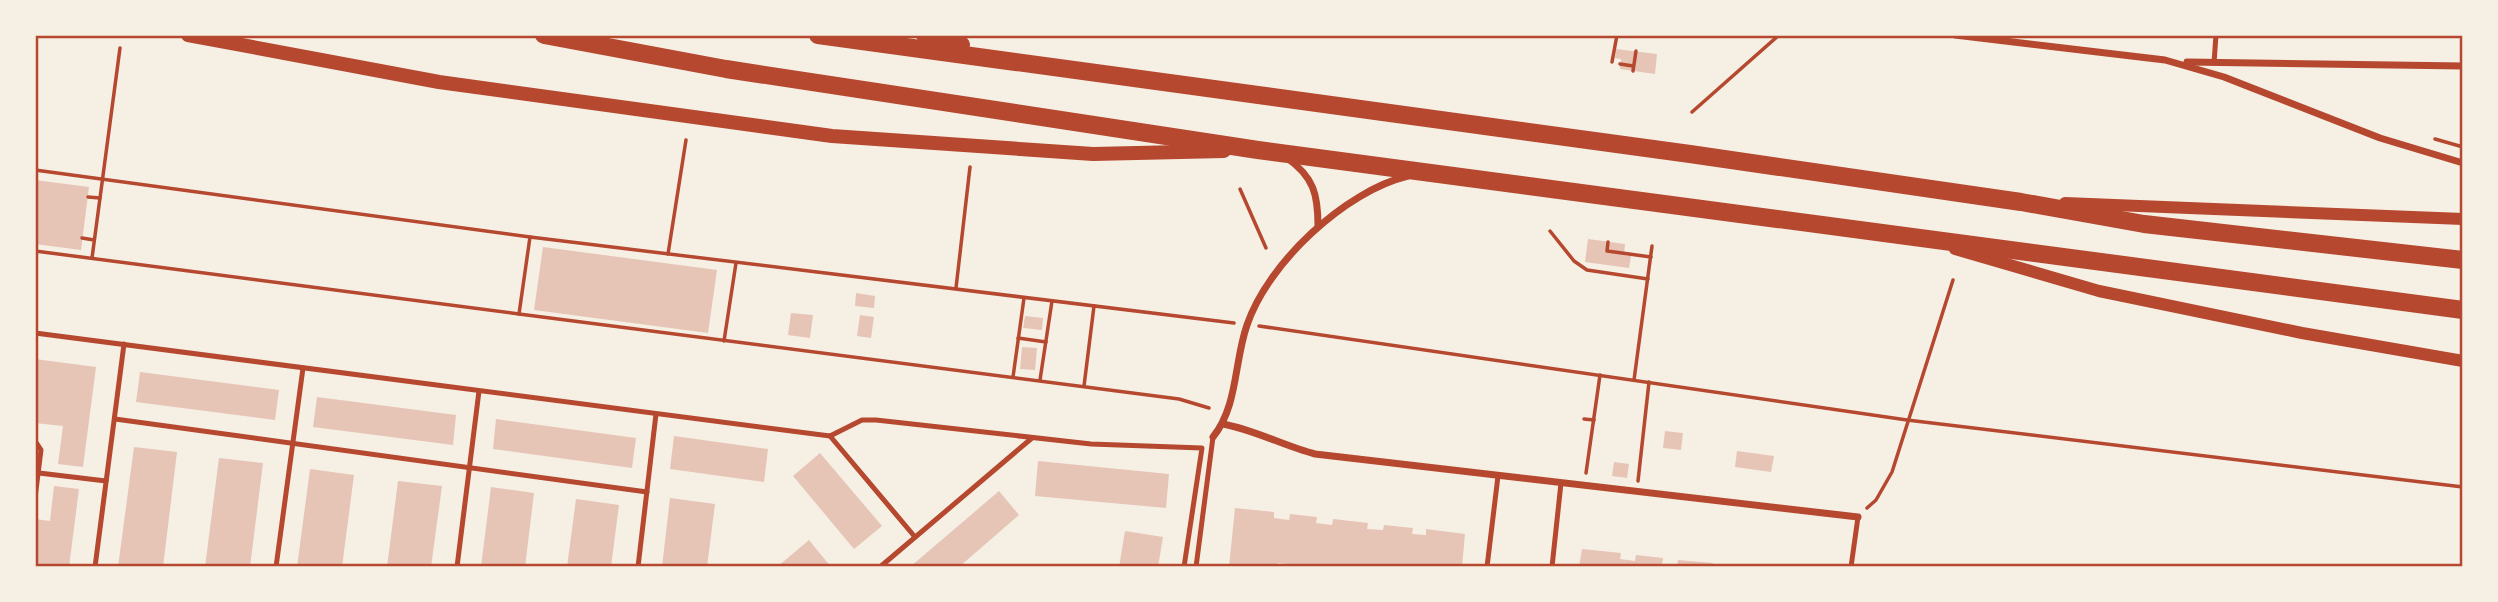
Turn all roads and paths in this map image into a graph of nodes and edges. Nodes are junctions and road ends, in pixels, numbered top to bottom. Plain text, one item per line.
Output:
1 (188, 35) edge
2 (544, 35) edge
3 (818, 35) edge
4 (925, 35) edge
5 (1616, 35) edge
6 (1779, 35) edge
7 (1955, 35) edge
8 (2216, 35) edge
9 (120, 48) dead end
10 (1636, 51) dead end
11 (2165, 60) junction
12 (1612, 62) dead end
13 (1620, 64) dead end
14 (2214, 64) junction
15 (1035, 65) junction
16 (2463, 66) edge
17 (1692, 112) dead end
18 (686, 140) dead end
19 (1258, 150) junction
20 (1278, 153) junction
21 (2463, 163) edge
22 (970, 167) dead end
23 (35, 170) edge
24 (1423, 172) junction
25 (102, 179) junction
26 (1240, 189) dead end
27 (88, 197) dead end
28 (100, 198) junction
29 (2021, 202) junction
30 (2463, 219) edge
31 (1318, 226) junction
32 (1550, 231) dead end
33 (530, 237) junction
34 (82, 238) dead end
35 (94, 240) junction
36 (1924, 240) junction
37 (1608, 242) dead end
38 (1652, 246) dead end
39 (1266, 248) dead end
40 (35, 251) edge
41 (668, 254) junction
42 (1651, 257) junction
43 (92, 258) junction
44 (2463, 260) edge
45 (736, 263) junction
46 (1648, 279) junction
47 (1953, 280) dead end
48 (956, 288) junction
49 (1024, 298) junction
50 (1052, 301) junction
51 (1094, 306) junction
52 (2463, 310) edge
53 (519, 314) junction
54 (1247, 325) junction
55 (35, 333) edge
56 (1018, 338) junction
57 (724, 341) junction
58 (1046, 342) junction
59 (124, 344) junction
60 (1089, 350) junction
61 (1097, 351) dead end
62 (2463, 361) edge
63 (303, 368) junction
64 (1600, 375) junction
65 (1013, 377) junction
66 (1040, 380) junction
67 (1634, 380) junction
68 (1649, 382) junction
69 (1084, 386) junction
70 (480, 391) junction
71 (1209, 408) dead end
72 (656, 414) junction
73 (114, 419) junction
74 (1584, 419) dead end
75 (1594, 420) junction
76 (1907, 420) junction
77 (1223, 424) junction
78 (830, 436) junction
79 (1213, 437) junction
80 (1032, 438) junction
81 (35, 441) edge
82 (293, 443) junction
83 (1202, 448) junction
84 (470, 466) junction
85 (39, 473) junction
86 (1498, 476) junction
87 (106, 481) junction
88 (1561, 483) junction
89 (1585, 485) junction
90 (2463, 487) edge
91 (1636, 491) junction
92 (647, 492) junction
93 (35, 498) edge
94 (1858, 517) junction
95 (915, 537) junction
96 (95, 567) edge
97 (276, 567) edge
98 (457, 567) edge
99 (638, 567) edge
100 (880, 567) edge
101 (1184, 567) edge
102 (1196, 567) edge
103 (1487, 567) edge
104 (1552, 567) edge
105 (1851, 567) edge

1 - 19 main road
2 - 19 highway
3 - 15 highway
4 - 15 highway
5 - 12 path
6 - 17 path
7 - 11 street
8 - 14 lane
9 - 25 path
10 - 13 path
11 - 14 street
11 - 21 street
14 - 16 street
15 - 29 highway
18 - 41 path
19 - 20 highway
20 - 24 highway
20 - 31 street
22 - 48 path
23 - 25 path
24 - 31 street
24 - 36 highway
25 - 28 path
25 - 33 path
26 - 39 path
27 - 28 path
28 - 35 path
29 - 30 street
29 - 44 highway
31 - 54 street
32 - 46 path
33 - 41 path
33 - 53 path
34 - 35 path
35 - 43 path
36 - 52 highway
36 - 62 street
37 - 42 path
38 - 42 path
40 - 43 path
41 - 45 path
42 - 46 path
43 - 53 path
45 - 48 path
45 - 57 path
46 - 67 path
47 - 76 path
48 - 49 path
49 - 50 path
49 - 56 path
50 - 51 path
50 - 58 path
51 - 54 path
51 - 60 path
53 - 57 path
54 - 64 path
54 - 77 street
55 - 59 lane
56 - 58 path
56 - 65 path
57 - 65 path
58 - 66 path
59 - 63 lane
59 - 73 lane
60 - 61 path
60 - 69 path
63 - 70 lane
63 - 82 lane
64 - 67 path
64 - 75 path
65 - 66 path
66 - 69 path
67 - 68 path
68 - 76 path
68 - 91 path
69 - 71 path
70 - 72 lane
70 - 84 lane
72 - 78 lane
72 - 92 lane
73 - 82 lane
73 - 87 lane
74 - 75 path
75 - 89 path
76 - 90 path
76 - 94 path
77 - 79 street
77 - 86 street
78 - 80 lane
78 - 95 lane
79 - 83 lane
79 - 102 lane
80 - 83 lane
80 - 95 lane
81 - 85 lane
82 - 84 lane
82 - 97 lane
83 - 101 lane
84 - 92 lane
84 - 98 lane
85 - 87 lane
85 - 93 lane
86 - 88 street
86 - 103 lane
87 - 96 lane
88 - 89 street
88 - 104 lane
89 - 91 street
91 - 94 street
92 - 99 lane
94 - 105 lane
95 - 100 lane

